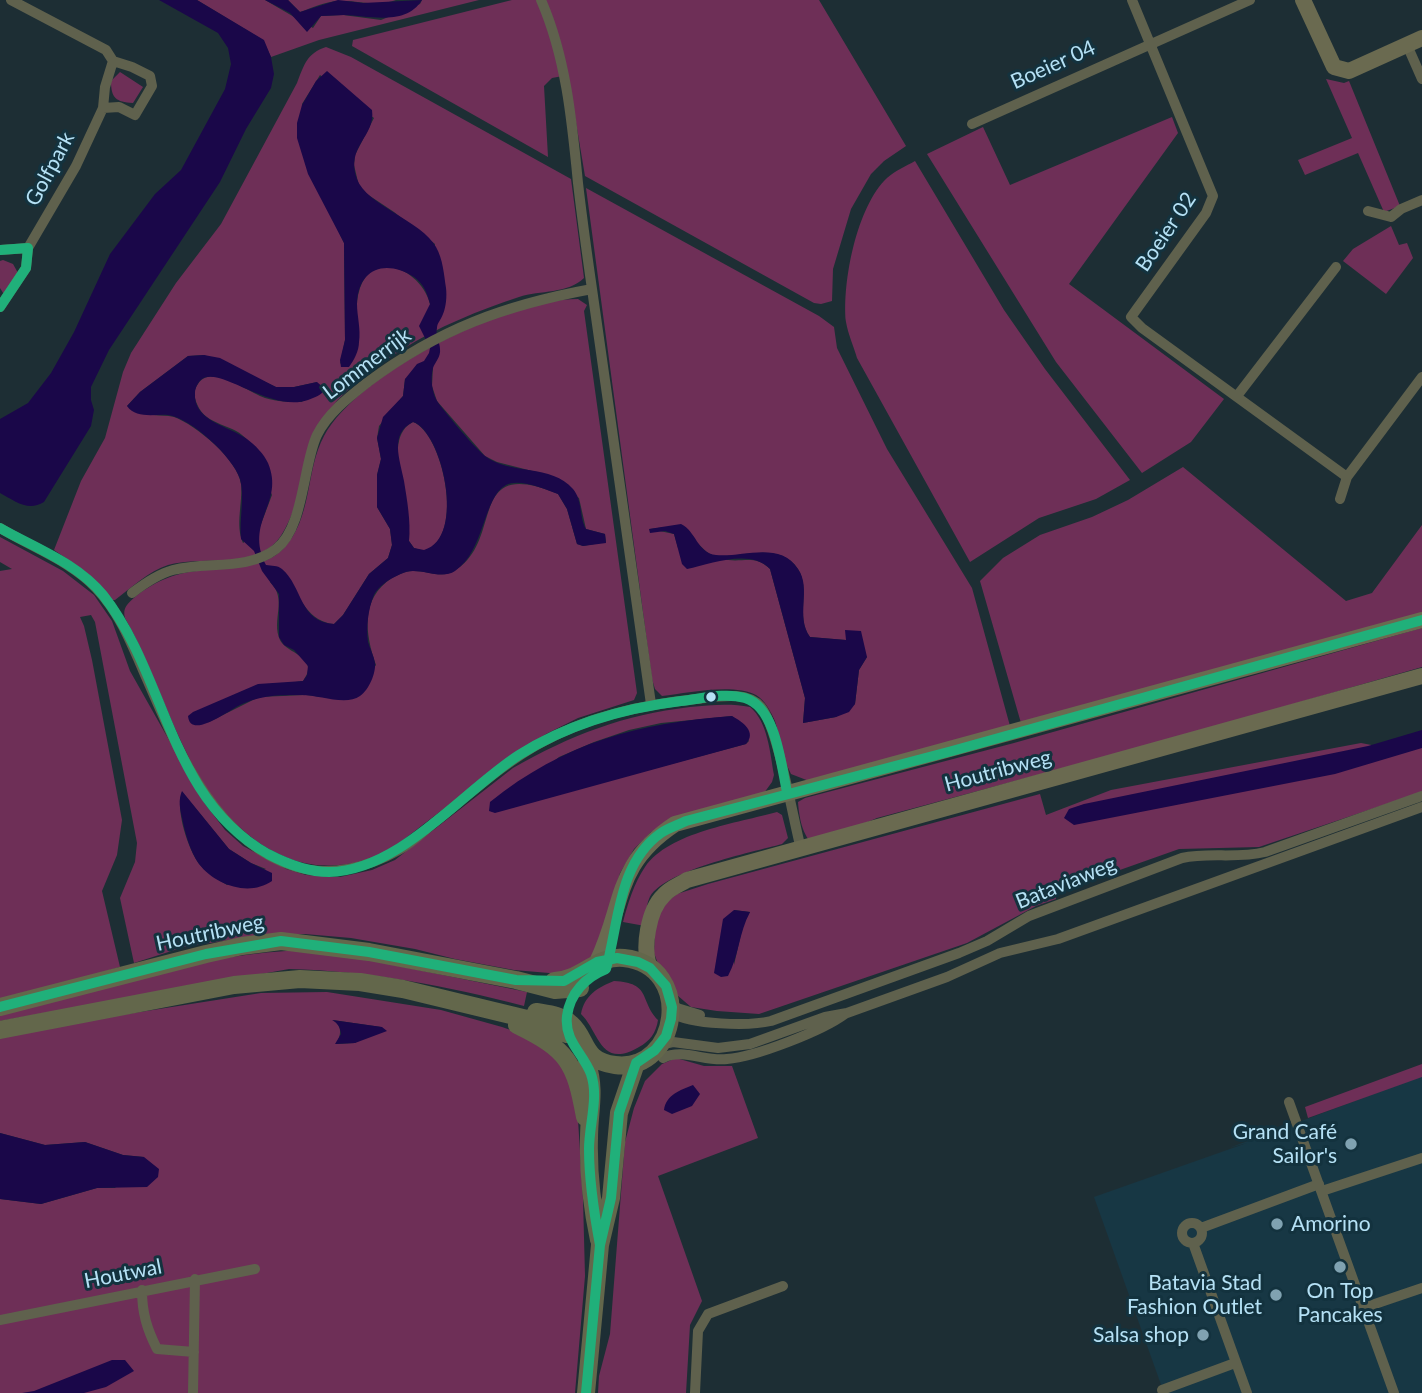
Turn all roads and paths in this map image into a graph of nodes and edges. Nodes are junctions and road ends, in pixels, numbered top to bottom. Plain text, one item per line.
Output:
1 (11, 0) edge
2 (541, 0) edge
3 (1132, 0) edge
4 (1250, 0) edge
5 (1303, 0) edge
6 (1414, 41) edge
7 (1151, 42) junction
8 (113, 61) junction
9 (1422, 79) edge
10 (103, 108) junction
11 (972, 124) dead end
12 (1422, 200) edge
13 (1368, 211) dead end
14 (28, 248) junction
15 (0, 250) edge
16 (1336, 267) dead end
17 (592, 289) junction
18 (1, 304) edge
19 (1422, 377) edge
20 (1237, 396) junction
21 (1347, 477) junction
22 (1340, 499) dead end
23 (0, 528) edge
24 (132, 593) dead end
25 (1422, 621) edge
26 (1422, 676) edge
27 (651, 704) junction
28 (787, 793) junction
29 (1422, 796) edge
30 (1422, 807) edge
31 (801, 849) junction
32 (604, 963) junction
33 (650, 968) junction
34 (579, 981) junction
35 (0, 1007) edge
36 (671, 1007) junction
37 (485, 1009) junction
38 (567, 1027) junction
39 (0, 1030) edge
40 (661, 1052) junction
41 (587, 1063) junction
42 (637, 1070) junction
43 (1289, 1102) dead end
44 (589, 1138) junction
45 (1422, 1158) edge
46 (1320, 1187) junction
47 (1201, 1228) junction
48 (1193, 1243) junction
49 (600, 1245) junction
50 (255, 1269) dead end
51 (195, 1279) junction
52 (783, 1286) dead end
53 (1422, 1288) edge
54 (142, 1290) junction
55 (1363, 1308) junction
56 (0, 1320) edge
57 (194, 1352) junction
58 (1235, 1363) junction
59 (1162, 1390) dead end
60 (193, 1393) edge
61 (586, 1393) edge
62 (695, 1393) edge
63 (1247, 1393) edge
64 (1394, 1393) edge

1 - 8 street
2 - 17 street
3 - 7 street
4 - 7 street, Boeier 04
5 - 6 main road
6 - 9 street
7 - 11 street, Boeier 04
7 - 20 street, Boeier 02
8 - 10 street, Golfpark
8 - 10 street
10 - 14 street, Golfpark
12 - 13 street
14 - 15 street
14 - 18 street, Golfpark
16 - 20 street
17 - 24 street, Lommerrijk
17 - 27 street
19 - 21 street
20 - 21 street, Boeier 02
21 - 22 street
23 - 27 street
25 - 28 main road, Houtribweg
26 - 31 main road, Houtribweg
27 - 28 street
28 - 31 street
28 - 32 main road, Houtribweg
29 - 36 street, Bataviaweg
30 - 40 street
31 - 33 main road, Houtribweg
32 - 33 main road
32 - 34 main road
32 - 36 main road
33 - 36 main road
34 - 35 main road, Houtribweg
34 - 38 main road
36 - 40 main road
37 - 38 main road
37 - 39 main road
37 - 44 main road
38 - 41 main road
38 - 42 main road
40 - 42 main road
41 - 42 main road
41 - 44 main road
42 - 49 main road
43 - 46 street
44 - 49 main road
45 - 46 street
46 - 47 street
46 - 55 street
47 - 48 street
47 - 48 street
48 - 58 street
49 - 61 main road
50 - 51 street, Houtwal
51 - 54 street, Houtwal
51 - 57 street
52 - 62 street
53 - 55 street
54 - 56 street, Houtwal
54 - 57 street
55 - 64 street
57 - 60 street
58 - 59 street
58 - 63 street

